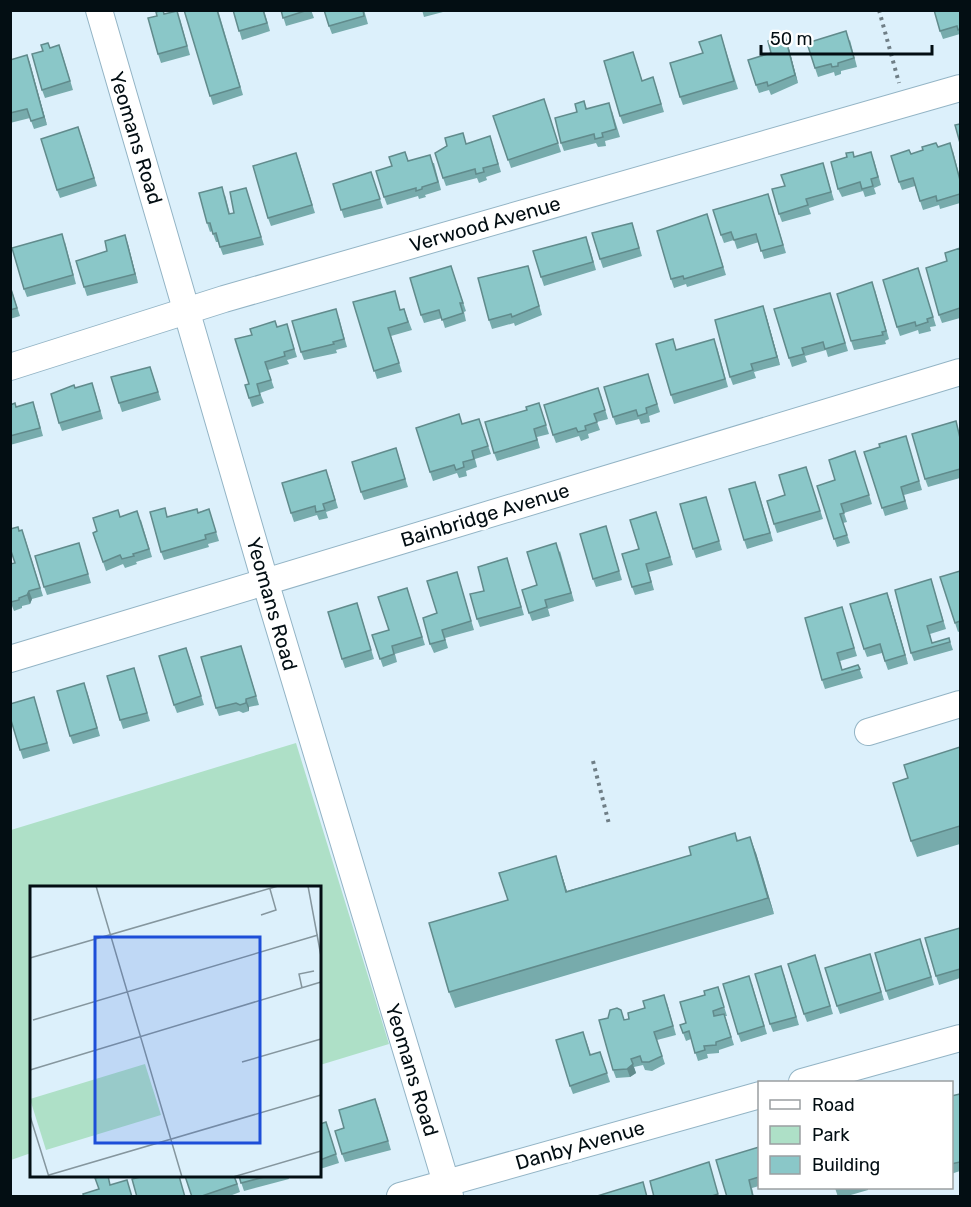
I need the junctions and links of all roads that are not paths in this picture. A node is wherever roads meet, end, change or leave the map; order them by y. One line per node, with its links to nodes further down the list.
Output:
1 (99, 10): 3 (street, Yeomans Road)
2 (960, 88): 3 (street, Verwood Avenue)
3 (188, 310): 4 (street, Verwood Avenue); 6 (street, Yeomans Road)
4 (10, 367)
5 (960, 372): 6 (street, Bainbridge Avenue)
6 (265, 581): 7 (street, Bainbridge Avenue); 13 (street, Yeomans Road)
7 (10, 659)
8 (960, 704): 9 (street)
9 (868, 732)
10 (960, 1038): 11 (street)
11 (809, 1081)
12 (758, 1095): 13 (street, Danby Avenue)
13 (448, 1190): 14 (street, Danby Avenue)
14 (400, 1197)

